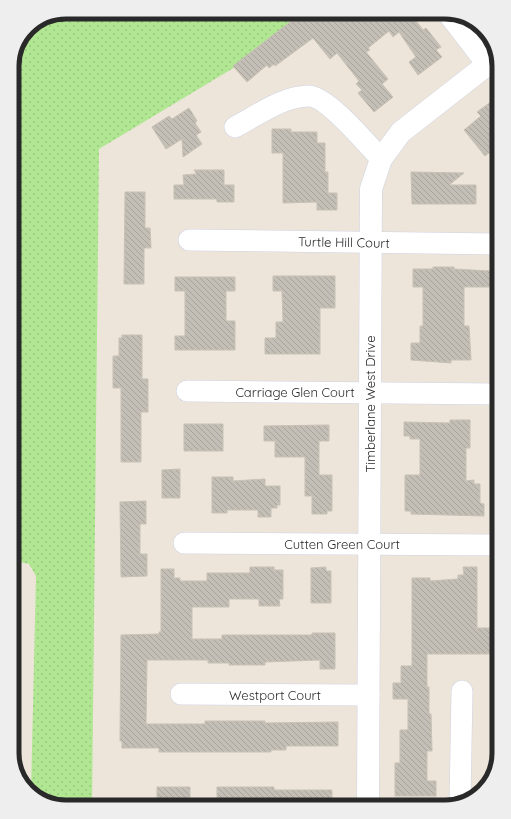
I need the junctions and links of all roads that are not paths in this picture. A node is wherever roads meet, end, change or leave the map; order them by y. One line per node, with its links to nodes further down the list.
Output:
1 (455, 20): 2 (street)
2 (491, 59)
3 (492, 60): 5 (street, Timberlane West Drive)
4 (235, 128): 5 (street)
5 (381, 159): 7 (street, Timberlane West Drive)
6 (190, 240): 7 (street, Turtle Hill Court)
7 (370, 243): 8 (street, Turtle Hill Court); 10 (street, Timberlane West Drive)
8 (492, 244)
9 (187, 391): 10 (street, Carriage Glen Court)
10 (370, 393): 11 (street, Carriage Glen Court); 13 (street, Timberlane West Drive)
11 (492, 394)
12 (184, 543): 13 (street, Cutten Green Court)
13 (369, 544): 14 (street, Cutten Green Court); 17 (street, Timberlane West Drive)
14 (492, 545)
15 (462, 691): 18 (street)
16 (181, 694): 17 (street, Westport Court)
17 (369, 695): 19 (street, Timberlane West Drive)
18 (460, 797)
19 (368, 800)

